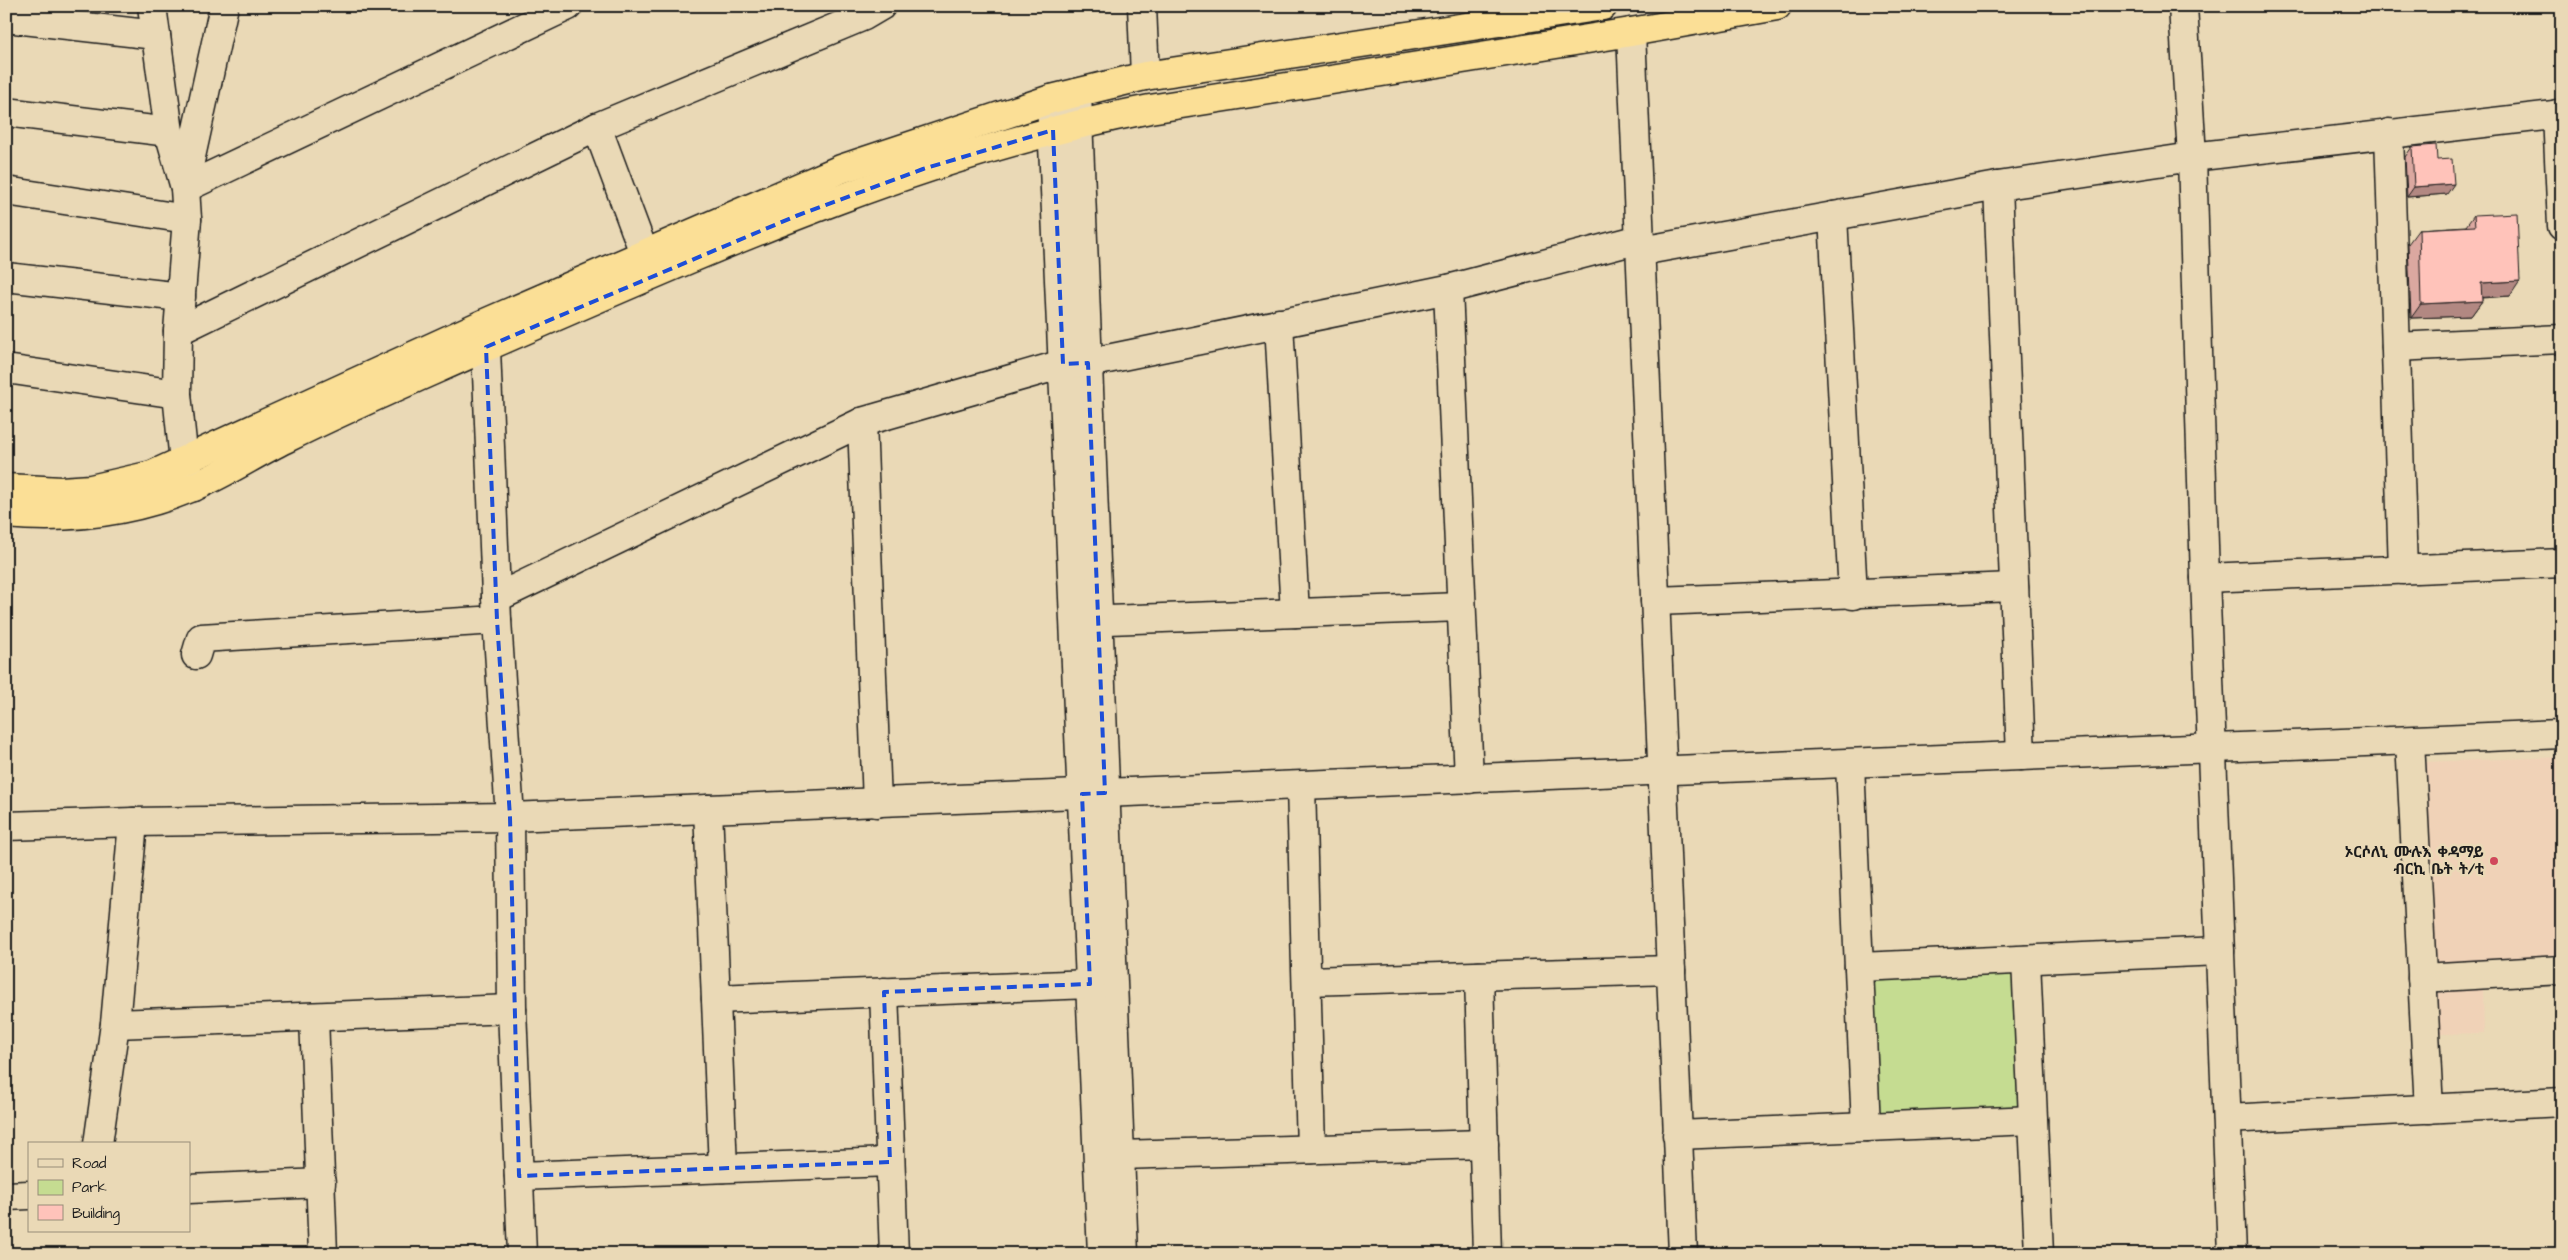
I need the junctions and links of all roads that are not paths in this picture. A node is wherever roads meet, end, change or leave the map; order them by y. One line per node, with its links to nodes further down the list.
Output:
1 (152, 6): 11 (street)
2 (224, 6): 22 (street)
3 (568, 6): 22 (street)
4 (881, 6): 16 (street)
5 (1142, 6): 12 (street)
6 (1603, 6): 12 (highway)
7 (1777, 6): 10 (highway)
8 (2183, 6): 20 (street)
9 (6, 18): 11 (street)
10 (1631, 32): 17 (highway); 27 (street)
11 (156, 35): 18 (street)
12 (1145, 76): 13 (highway)
13 (1064, 96): 17 (street); 28 (highway)
14 (6, 112): 18 (street)
15 (2560, 114): 19 (street); 26 (street)
16 (598, 127): 28 (street); 33 (street)
17 (1065, 127): 34 (highway); 37 (street)
18 (169, 132): 22 (street)
19 (2389, 133): 20 (street); 36 (street)
20 (2192, 157): 21 (street); 47 (street)
21 (1998, 186): 24 (street); 48 (street)
22 (184, 188): 25 (street)
23 (6, 191): 25 (street)
24 (1833, 216): 27 (street); 49 (street)
25 (187, 218): 31 (street)
26 (2562, 226)
27 (1640, 245): 30 (street); 50 (street)
28 (644, 253): 34 (highway)
29 (6, 277): 31 (street)
30 (1448, 289): 32 (street); 51 (street)
31 (181, 296): 33 (street)
32 (1279, 323): 37 (street); 53 (street)
33 (178, 331): 39 (street)
34 (486, 335): 41 (highway); 42 (highway); 52 (street)
35 (2562, 338): 36 (street)
36 (2396, 347): 46 (street)
37 (1075, 363): 40 (street); 54 (street)
38 (6, 370): 39 (street)
39 (176, 394): 41 (street)
40 (862, 422): 52 (street); 65 (street)
41 (184, 462): 42 (street); 43 (highway)
42 (194, 487): 44 (highway)
43 (6, 488)
44 (6, 514)
45 (2562, 563): 46 (street)
46 (2404, 570): 47 (street)
47 (2205, 578): 58 (street)
48 (2014, 587): 49 (street); 59 (street)
49 (1853, 595): 50 (street)
50 (1655, 601): 61 (street)
51 (1461, 607): 53 (street); 62 (street)
52 (496, 609): 55 (street); 67 (street)
53 (1295, 613): 54 (street)
54 (1086, 621): 64 (street)
55 (196, 655)
56 (2562, 734): 57 (street)
57 (2410, 742): 58 (street); 76 (street)
58 (2211, 749): 59 (street); 70 (street)
59 (2021, 756): 60 (street)
60 (1850, 764): 61 (street); 72 (street)
61 (1662, 771): 62 (street); 73 (street)
62 (1469, 779): 63 (street)
63 (1301, 786): 64 (street); 77 (street)
64 (1093, 794): 65 (street); 78 (street); 93 (street)
65 (877, 802): 66 (street)
66 (708, 809): 67 (street); 80 (street)
67 (510, 817): 68 (street); 81 (street)
68 (133, 822): 69 (street); 83 (street)
69 (6, 826)
70 (2220, 951): 71 (street); 86 (street)
71 (2026, 960): 72 (street); 87 (street)
72 (1859, 967): 88 (street)
73 (1671, 970): 75 (street); 89 (street)
74 (2562, 970): 76 (street)
75 (1479, 976): 77 (street); 91 (street)
76 (2422, 978): 85 (street)
77 (1306, 981): 92 (street)
78 (1090, 984): 79 (street); 104 (street)
79 (884, 992): 80 (street); 94 (street)
80 (716, 999): 95 (street)
81 (512, 1009): 82 (street); 96 (street)
82 (314, 1017): 83 (street); 97 (street)
83 (116, 1024): 90 (street)
84 (2562, 1102): 85 (street)
85 (2429, 1109): 86 (street)
86 (2227, 1119): 109 (street)
87 (2033, 1120): 88 (street); 108 (street)
88 (1866, 1127): 89 (street)
89 (1678, 1135): 107 (street)
90 (98, 1142)
91 (1484, 1144): 92 (street); 106 (street)
92 (1311, 1149): 93 (street)
93 (1120, 1155): 105 (street)
94 (890, 1162): 95 (street); 103 (street)
95 (723, 1168): 96 (street)
96 (518, 1176): 102 (street)
97 (321, 1184): 98 (street); 101 (street)
98 (190, 1189)
99 (28, 1195): 100 (street)
100 (6, 1196)
101 (323, 1254)
102 (522, 1254)
103 (894, 1254)
104 (1102, 1254)
105 (1124, 1254)
106 (1487, 1254)
107 (1682, 1254)
108 (2039, 1254)
109 (2232, 1254)

